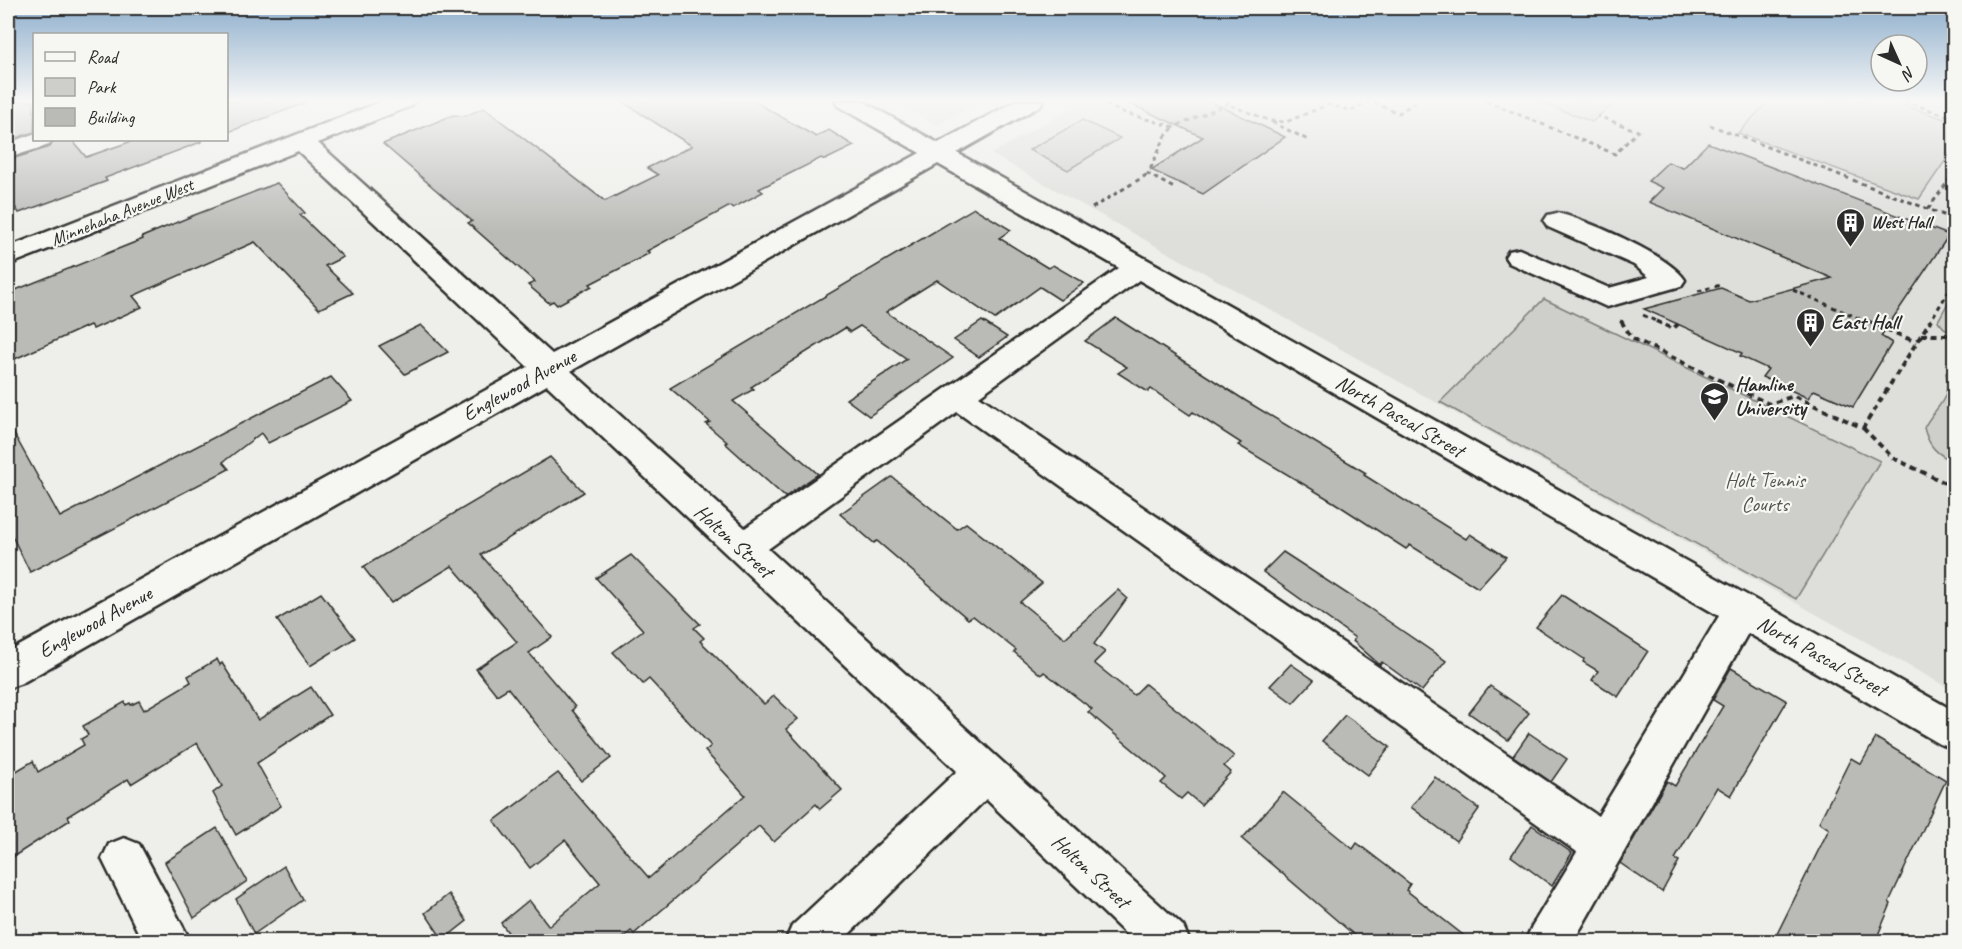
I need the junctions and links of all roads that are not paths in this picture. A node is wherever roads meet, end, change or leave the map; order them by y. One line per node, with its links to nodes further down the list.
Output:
1 (25, 145): 6 (street)
2 (291, 145): 9 (street, Minnehaha Avenue West)
3 (307, 145): 12 (street, Holton Street)
4 (924, 145): 7 (street, North Pascal Street)
5 (951, 145): 7 (street, Englewood Avenue)
6 (8, 151)
7 (937, 153): 11 (street, North Pascal Street); 12 (street, Englewood Avenue)
8 (1557, 221): 10 (street)
9 (8, 257)
10 (1519, 257)
11 (1138, 268): 13 (street); 15 (street, North Pascal Street)
12 (547, 369): 14 (street, Holton Street); 16 (street, Englewood Avenue)
13 (957, 397): 14 (street); 19 (street)
14 (743, 548): 18 (street, Holton Street)
15 (1741, 611): 17 (street, North Pascal Street); 19 (street)
16 (8, 671)
17 (1954, 731)
18 (986, 771): 22 (street); 23 (street, Holton Street)
19 (1605, 846): 24 (street)
20 (124, 859): 21 (street)
21 (168, 942)
22 (808, 942)
23 (1167, 942)
24 (1548, 942)

